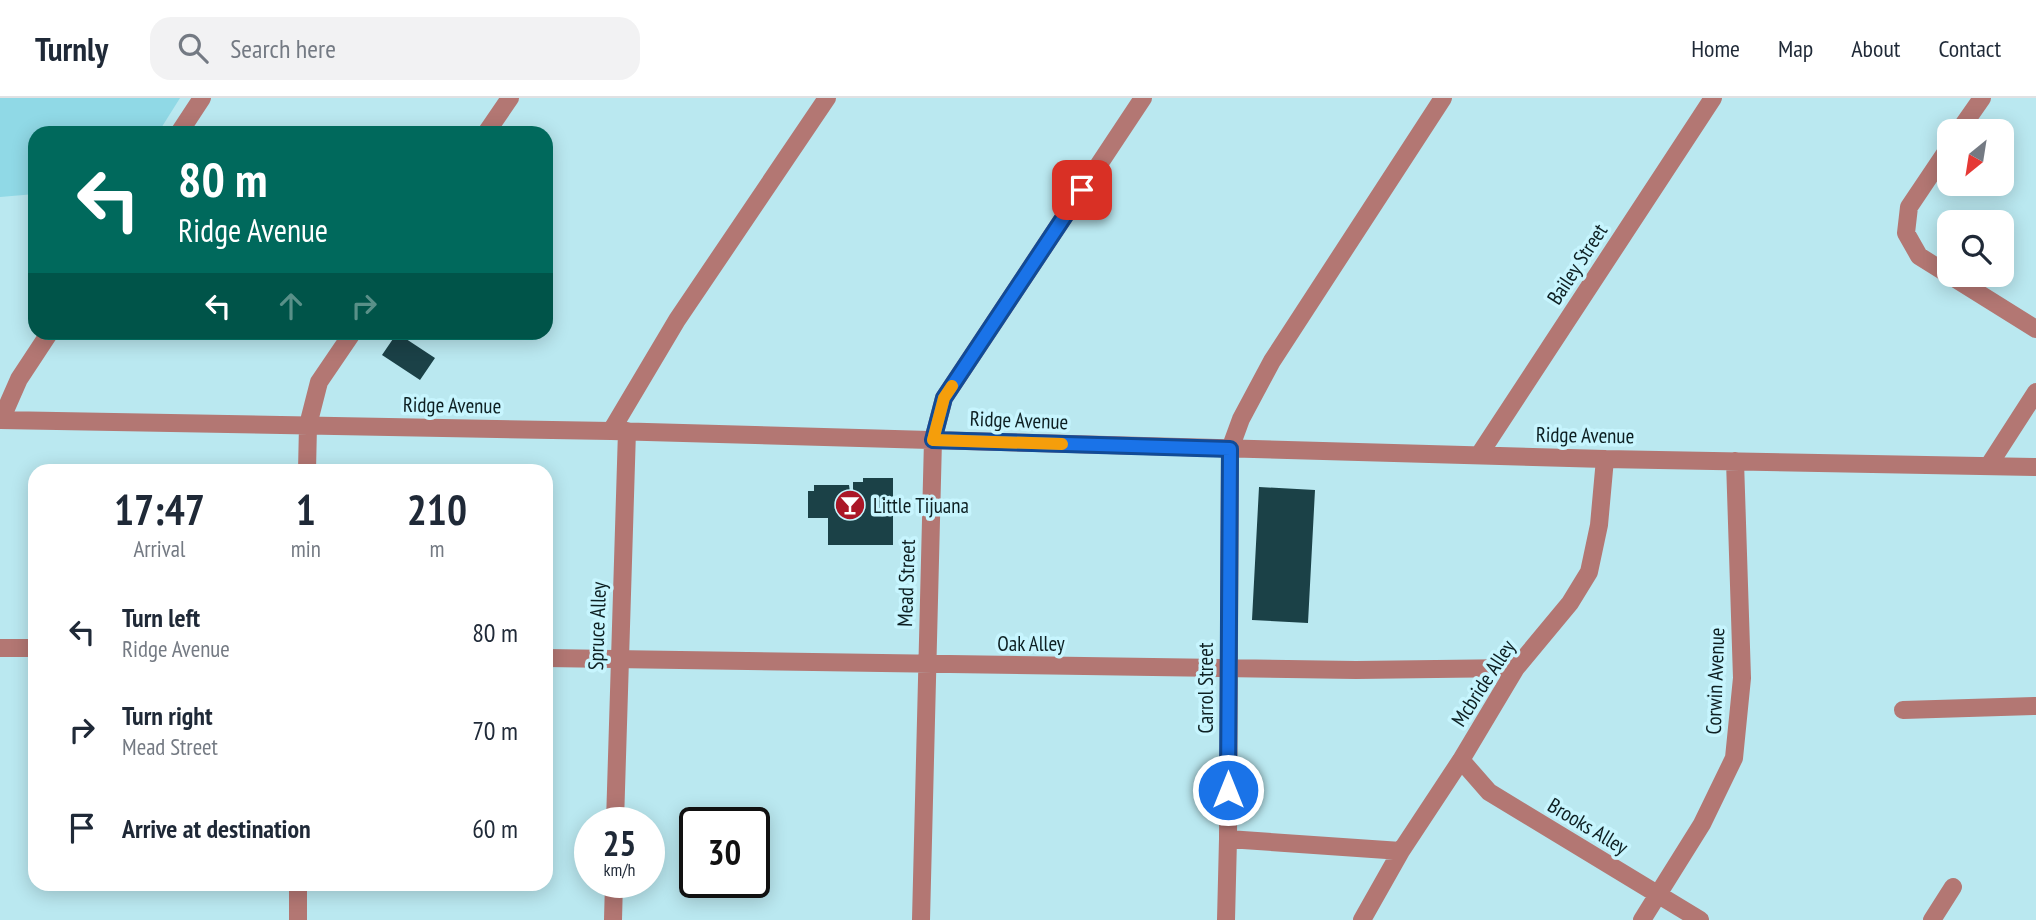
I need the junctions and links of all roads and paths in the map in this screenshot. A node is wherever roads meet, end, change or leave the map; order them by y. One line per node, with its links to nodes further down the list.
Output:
1 (201, 98): 9 (street)
2 (510, 98): 10 (street)
3 (827, 98): 18 (street)
4 (1143, 98): 19 (street, Mead Street)
5 (1443, 98): 20 (street)
6 (1713, 98): 21 (street, Bailey Street)
7 (1982, 98): 8 (street)
8 (1967, 119)
9 (183, 126)
10 (491, 126)
11 (1937, 165): 12 (street)
12 (2036, 329)
13 (45, 340): 16 (street)
14 (348, 340): 17 (street)
15 (2036, 392): 25 (street)
16 (1, 420): 17 (street, Ridge Avenue)
17 (308, 425): 18 (street, Ridge Avenue); 24 (street)
18 (619, 431): 19 (street, Ridge Avenue); 30 (street, Spruce Alley)
19 (933, 440): 20 (street, Ridge Avenue); 31 (street, Mead Street)
20 (1230, 449): 21 (street, Ridge Avenue); 32 (street, Carrol Street)
21 (1479, 455): 22 (street, Ridge Avenue)
22 (1605, 459): 23 (street, Ridge Avenue); 33 (street, Mcbride Alley)
23 (1735, 461): 25 (street, Ridge Avenue); 42 (street, Corwin Avenue)
24 (307, 464)
25 (1989, 466): 26 (street, Ridge Avenue)
26 (2036, 467)
27 (0, 648): 28 (street)
28 (28, 648)
29 (553, 658): 30 (street, Oak Alley)
30 (618, 661): 31 (street, Oak Alley); 37 (street, Spruce Alley)
31 (927, 665): 32 (street, Oak Alley); 46 (street, Mead Street)
32 (1228, 666): 33 (street, Oak Alley); 38 (street, Carrol Street)
33 (1516, 668): 36 (street, Mcbride Alley)
34 (2036, 706): 35 (street)
35 (1903, 710)
36 (1461, 760): 39 (street, Mcbride Alley); 42 (street, Brooks Alley)
37 (615, 807)
38 (1228, 839): 39 (street); 47 (street, Carrol Street)
39 (1401, 852): 48 (street, Mcbride Alley)
40 (1953, 887): 51 (street)
41 (298, 891): 44 (street)
42 (1658, 895): 49 (street, Corwin Avenue); 50 (street, Brooks Alley)
43 (614, 898): 45 (street)
44 (298, 920)
45 (613, 920)
46 (921, 920)
47 (1226, 920)
48 (1362, 920)
49 (1642, 920)
50 (1700, 920)
51 (1932, 920)

